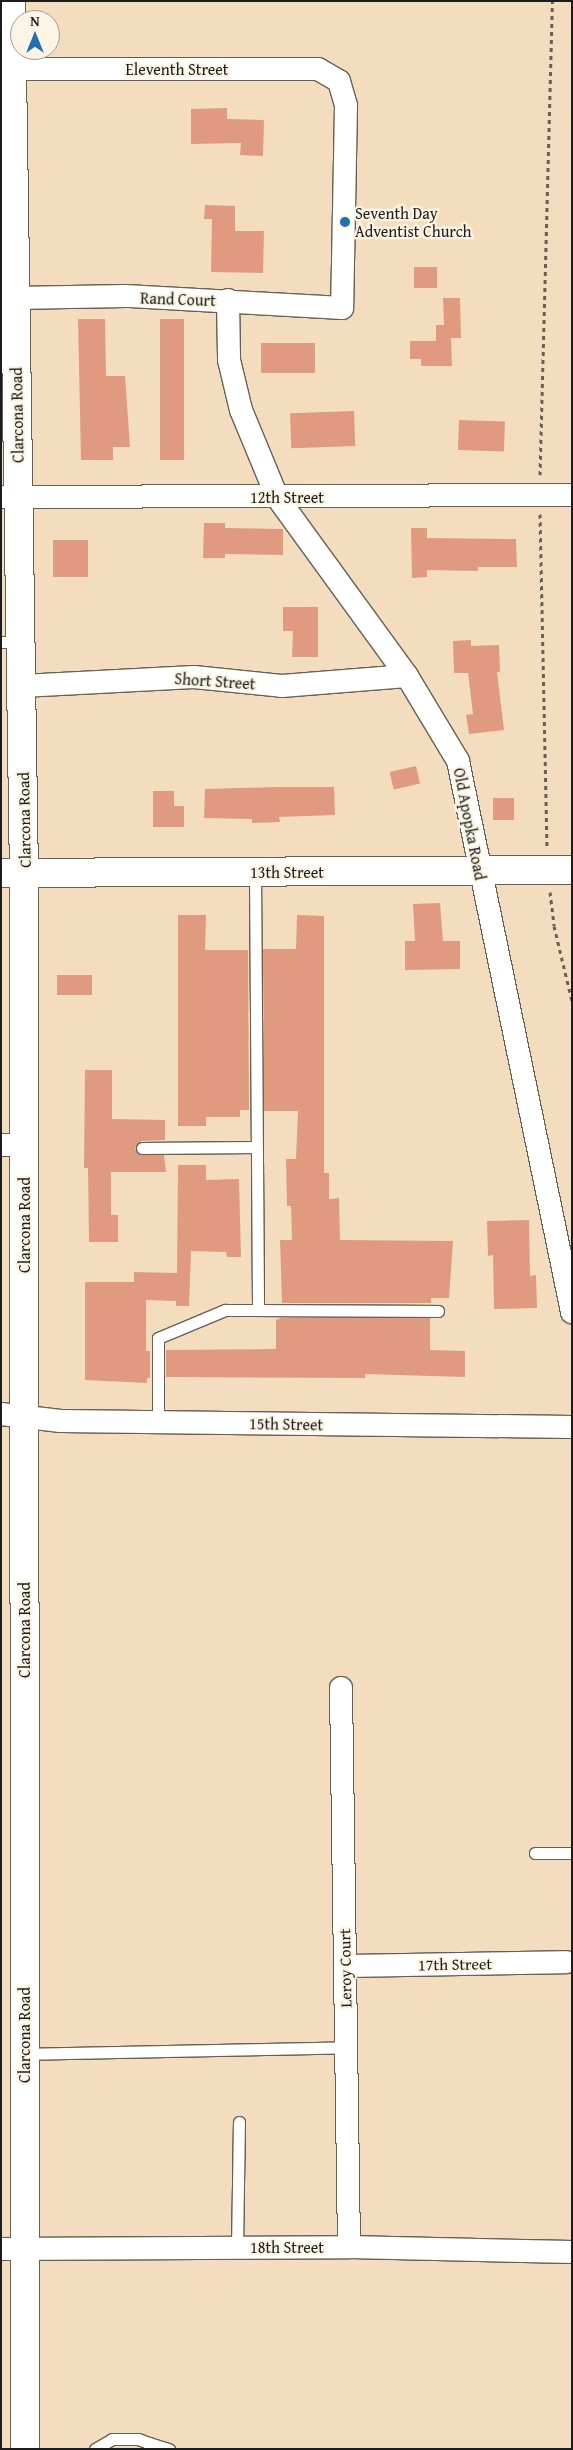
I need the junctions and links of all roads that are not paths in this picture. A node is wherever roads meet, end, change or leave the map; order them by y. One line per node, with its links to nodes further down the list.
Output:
1 (11, 1): 2 (main road, Clarcona Road)
2 (12, 69): 3 (main road, Clarcona Road); 6 (street, Eleventh Street)
3 (7, 119): 5 (main road, Clarcona Road)
4 (228, 300): 5 (street, Rand Court); 6 (street, Rand Court); 9 (street, Old Apopka Road)
5 (10, 308): 8 (main road, Clarcona Road)
6 (342, 308)
7 (572, 495): 9 (street, 12th Street)
8 (10, 497): 9 (street, 12th Street); 10 (main road, Clarcona Road)
9 (277, 497): 11 (street, Old Apopka Road)
10 (11, 642): 12 (main road, Clarcona Road)
11 (407, 676): 12 (street, Short Street); 13 (street, Old Apopka Road)
12 (22, 686): 16 (main road, Clarcona Road)
13 (480, 871): 14 (main road, 13th Street); 15 (main road, 13th Street); 22 (street, Old Apopka Road)
14 (560, 871)
15 (254, 872): 16 (main road, 13th Street); 19 (lane)
16 (13, 873): 17 (main road, Clarcona Road)
17 (13, 1145): 23 (main road, Clarcona Road)
18 (142, 1148): 19 (lane)
19 (256, 1148): 20 (lane)
20 (258, 1310): 21 (lane); 24 (lane)
21 (438, 1311)
22 (572, 1312)
23 (12, 1416): 24 (street, 15th Street); 32 (main road, Clarcona Road)
24 (158, 1422): 25 (street, 15th Street)
25 (572, 1427)
26 (340, 1688): 30 (street, Leroy Court)
27 (535, 1853): 28 (lane)
28 (572, 1853)
29 (566, 1962): 30 (street, 17th Street)
30 (345, 1966): 31 (street, Leroy Court)
31 (346, 2047): 32 (lane); 34 (street, Leroy Court)
32 (24, 2054): 35 (main road, Clarcona Road)
33 (238, 2122): 36 (lane)
34 (349, 2247): 36 (street, 18th Street); 37 (street, 18th Street)
35 (13, 2248): 36 (street, 18th Street); 39 (main road, Clarcona Road)
36 (238, 2248)
37 (572, 2252)
38 (149, 2446): 40 (lane); 41 (lane)
39 (25, 2449)
40 (96, 2449)
41 (169, 2449)

